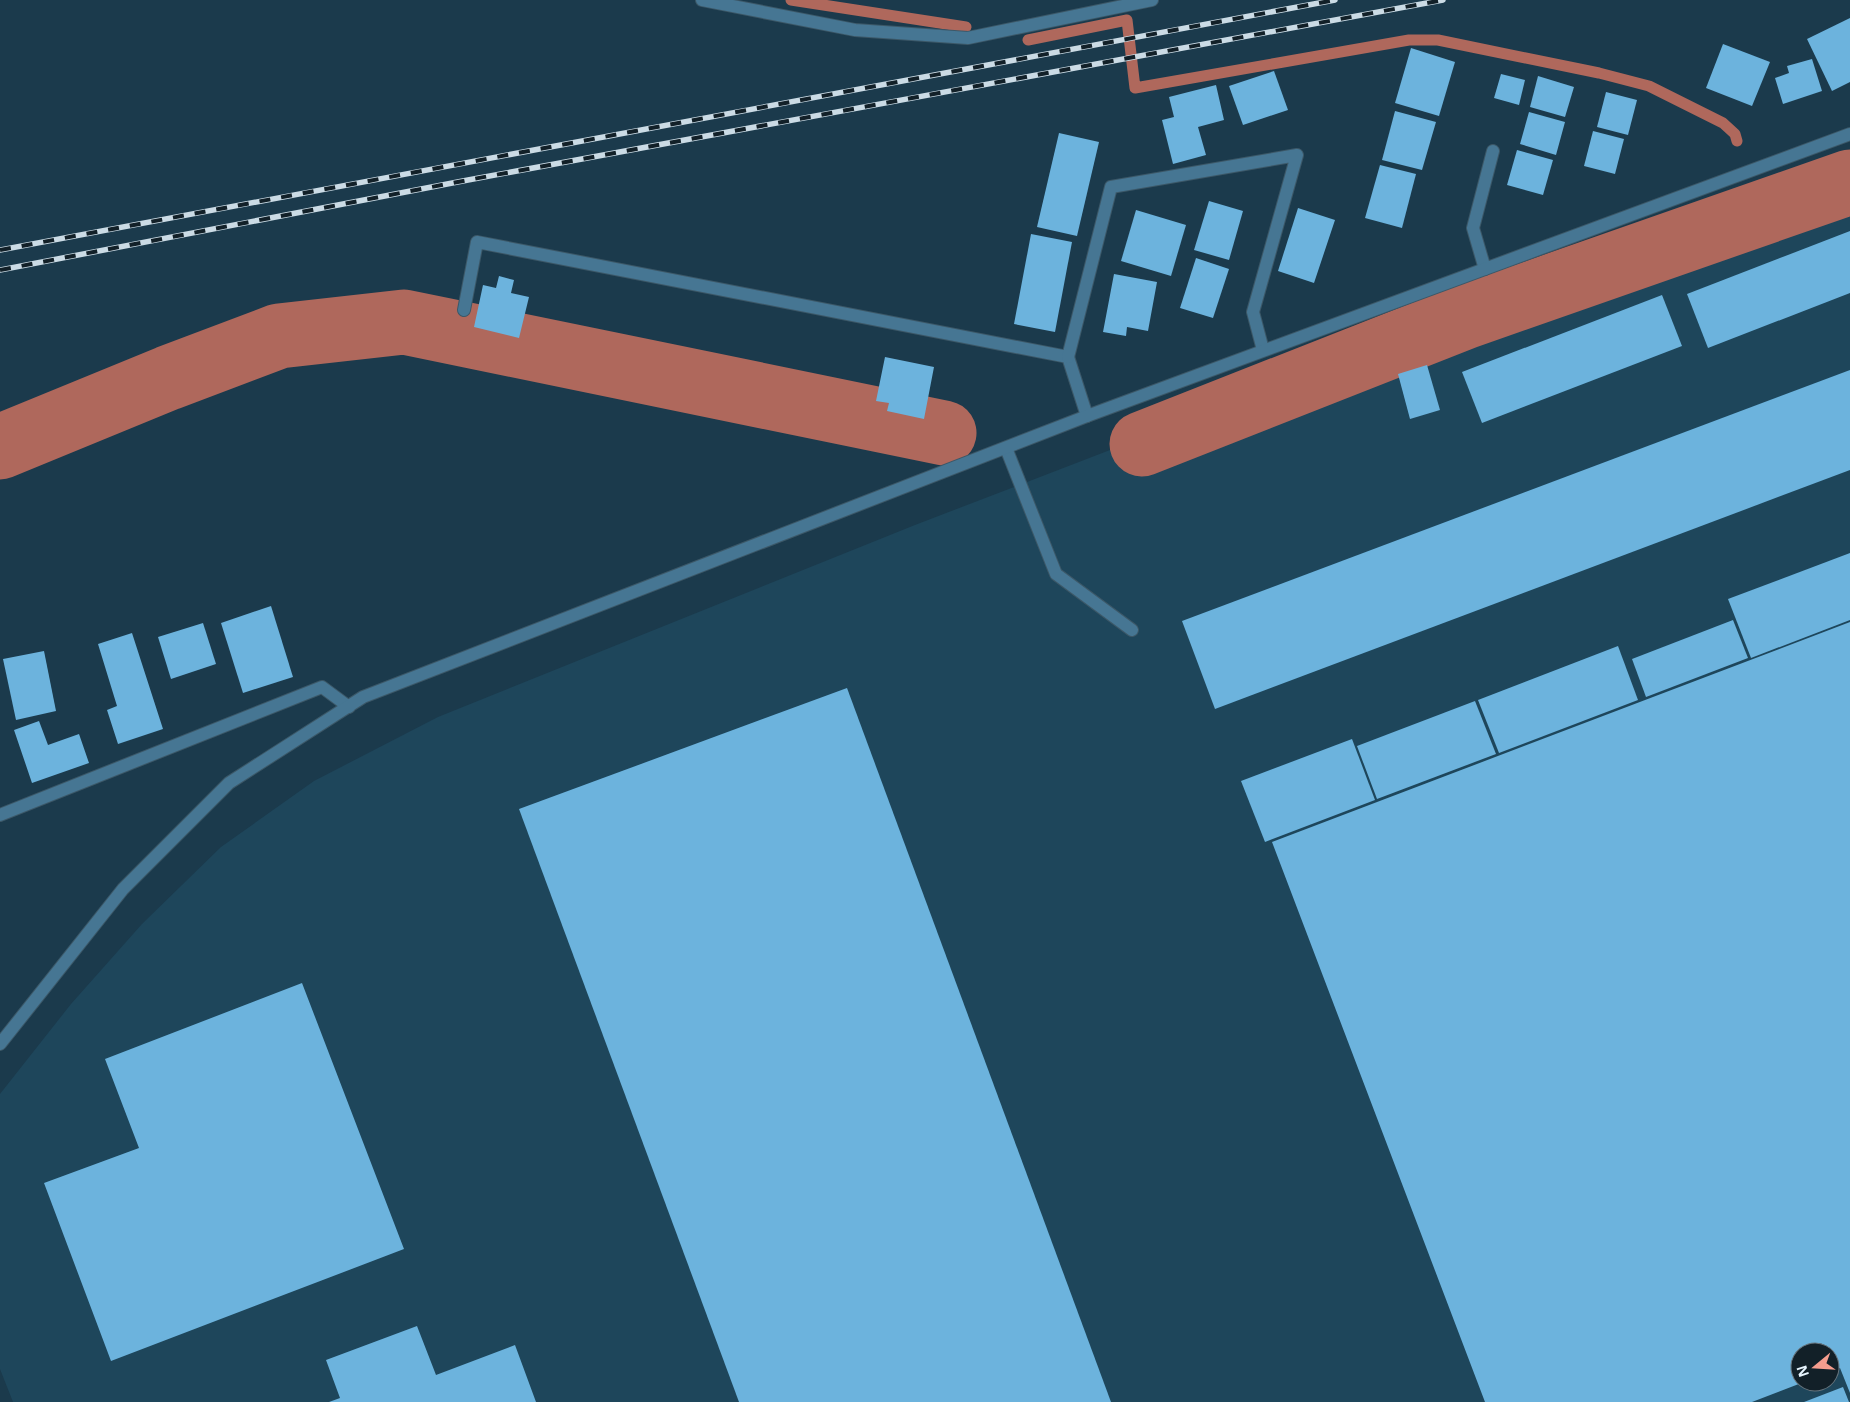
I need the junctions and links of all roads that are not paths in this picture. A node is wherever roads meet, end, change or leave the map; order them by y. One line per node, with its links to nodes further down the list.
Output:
1 (702, 0): 2 (street)
2 (1152, 0)
3 (1850, 134): 5 (street)
4 (1493, 151): 5 (street)
5 (1485, 269): 7 (street)
6 (464, 310): 8 (street)
7 (1264, 350): 8 (street); 9 (street)
8 (1068, 358): 9 (street)
9 (1087, 416): 10 (street)
10 (1006, 448): 11 (street); 12 (street)
11 (1132, 630)
12 (349, 707): 13 (street); 14 (street)
13 (0, 815)
14 (0, 1044)

